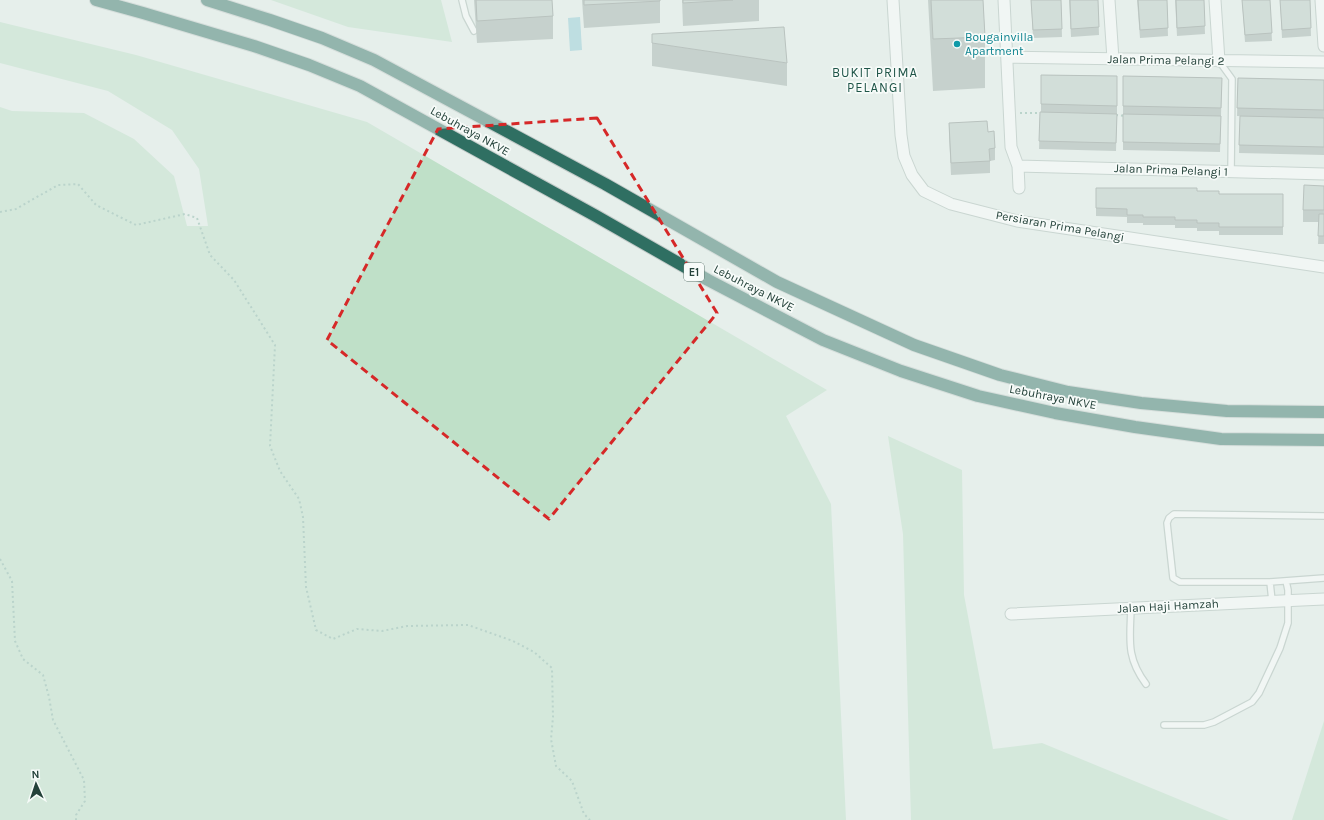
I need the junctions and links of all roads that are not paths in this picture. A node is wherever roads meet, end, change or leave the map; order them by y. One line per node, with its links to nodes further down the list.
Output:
1 (96, 0): 21 (highway, Lebuhraya NKVE / E1)
2 (207, 0): 20 (highway, Lebuhraya NKVE)
3 (462, 0): 9 (lane)
4 (893, 0): 19 (street, Persiaran Prima Pelangi)
5 (1004, 0): 11 (street)
6 (1110, 0): 12 (street)
7 (1216, 0): 13 (street)
8 (1321, 0): 10 (street)
9 (474, 31)
10 (1324, 46)
11 (1008, 57): 12 (street, Jalan Prima Pelangi 2); 15 (street)
12 (1113, 59): 13 (street, Jalan Prima Pelangi 2)
13 (1219, 61): 14 (street, Jalan Prima Pelangi 2); 16 (lane)
14 (1324, 62)
15 (1018, 166): 16 (street, Jalan Prima Pelangi 1); 18 (street)
16 (1231, 172): 17 (street, Jalan Prima Pelangi 1)
17 (1324, 174)
18 (1019, 188)
19 (1324, 267)
20 (1324, 412)
21 (1324, 440)
22 (1324, 516): 25 (lane)
23 (1324, 578): 24 (lane)
24 (1286, 581): 25 (lane); 27 (lane)
25 (1270, 582): 28 (lane)
26 (1324, 599): 27 (street, Jalan Haji Hamzah)
27 (1288, 600): 28 (street, Jalan Haji Hamzah); 32 (lane)
28 (1272, 601): 29 (street, Jalan Haji Hamzah)
29 (1131, 608): 30 (street, Jalan Haji Hamzah); 31 (lane)
30 (1011, 614)
31 (1146, 684)
32 (1164, 725)

